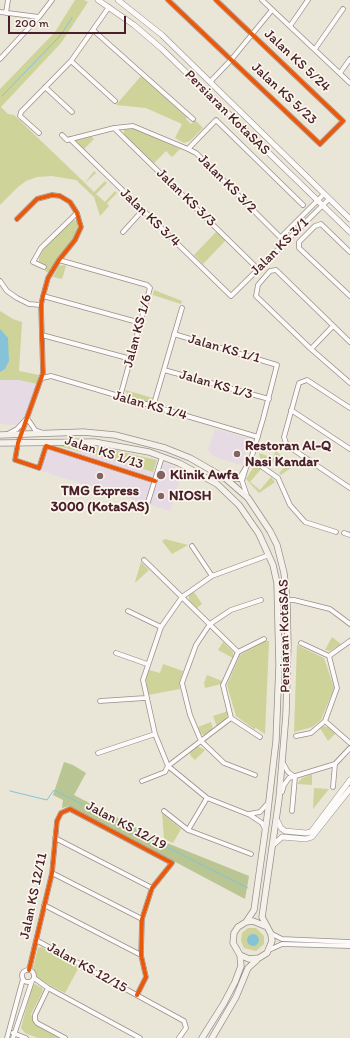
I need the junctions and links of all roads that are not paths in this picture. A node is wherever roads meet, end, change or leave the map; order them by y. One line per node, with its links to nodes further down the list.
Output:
1 (8, 0): 13 (street)
2 (52, 0): 14 (street)
3 (98, 0): 9 (street, Persiaran KotaSAS)
4 (118, 0): 26 (street, Persiaran KotaSAS)
5 (168, 0): 23 (street, Jalan KS 5/23)
6 (216, 0): 17 (street, Jalan KS 5/24)
7 (262, 0): 11 (street)
8 (308, 0): 15 (street)
9 (109, 7): 16 (street); 40 (street, Persiaran KotaSAS)
10 (343, 9): 19 (street)
11 (272, 10): 15 (street); 17 (street)
12 (0, 12): 13 (street)
13 (6, 13): 14 (street)
14 (39, 17): 20 (street)
15 (290, 26): 19 (street)
16 (93, 30): 24 (street); 31 (street)
17 (253, 35): 23 (street); 36 (street, Jalan KS 5/24)
18 (0, 50): 20 (street)
19 (315, 50): 25 (street)
20 (7, 51): 21 (street)
21 (0, 59)
22 (350, 59): 25 (street)
23 (232, 60): 26 (street); 36 (street, Jalan KS 5/23)
24 (71, 61): 28 (street); 29 (street)
25 (340, 73): 27 (street)
26 (210, 82): 38 (street, Persiaran KotaSAS)
27 (350, 83)
28 (45, 87): 30 (street); 33 (street)
29 (115, 102)
30 (72, 112)
31 (193, 119)
32 (114, 128): 35 (street, Jalan KS 3/2); 37 (street, Jalan KS 3/2); 54 (street, Jalan KS 3/3)
33 (39, 133)
34 (62, 136): 35 (street)
35 (70, 139): 43 (street, Jalan KS 3/4)
36 (320, 144)
37 (188, 149): 41 (street); 49 (street, Jalan KS 3/2)
38 (324, 194): 39 (street, Persiaran KotaSAS); 40 (street, Jalan KS 3/1)
39 (329, 199): 42 (street, Jalan KS 3/1); 46 (street, Persiaran KotaSAS)
40 (316, 201): 42 (street, Persiaran KotaSAS); 49 (street, Jalan KS 3/1)
41 (304, 205)
42 (322, 206): 48 (street, Persiaran KotaSAS); 50 (street, Jalan KS 3/1)
43 (143, 210): 47 (street); 57 (street, Jalan KS 3/4)
44 (77, 213): 45 (street); 52 (street); 53 (street)
45 (17, 219)
46 (350, 220)
47 (123, 232)
48 (350, 232)
49 (281, 237): 50 (street, Jalan KS 3/2)
50 (285, 242): 54 (street, Jalan KS 3/1)
51 (350, 252): 58 (street)
52 (58, 260): 56 (street); 61 (street, Jalan KS 1/6)
53 (44, 267)
54 (258, 269): 57 (street, Jalan KS 3/1)
55 (0, 281): 59 (street)
56 (43, 296): 59 (street); 61 (street)
57 (231, 296)
58 (350, 296)
59 (41, 305): 64 (street)
60 (182, 308): 63 (street)
61 (141, 324): 67 (street, Jalan KS 1/6)
62 (333, 326): 65 (street); 66 (street); 66 (street)
63 (174, 334): 68 (street); 72 (street, Jalan KS 1/1)
64 (42, 335): 67 (street); 69 (street)
65 (350, 342)
66 (311, 349): 70 (street)
67 (131, 359): 71 (street, Jalan KS 1/6)
68 (164, 370): 72 (street, Jalan KS 1/3); 73 (street)
69 (42, 378): 71 (street, Jalan KS 1/4); 76 (street)
70 (350, 383)
71 (120, 397): 73 (street, Jalan KS 1/4)
72 (269, 399): 80 (street)
73 (154, 407): 80 (street, Jalan KS 1/4)
74 (350, 408): 75 (street)
75 (291, 410): 83 (street); 89 (street)
76 (27, 418): 77 (street); 78 (street); 79 (street)
77 (47, 433): 78 (main road, Persiaran KotaSAS); 87 (main road, Persiaran KotaSAS)
78 (22, 434): 79 (main road, Persiaran KotaSAS); 82 (street)
79 (3, 435)
80 (258, 437): 85 (street)
81 (0, 443): 82 (main road, Persiaran KotaSAS)
82 (18, 443): 84 (main road, Persiaran KotaSAS); 88 (street, Jalan KS 1/13)
83 (350, 449)
84 (162, 457): 88 (street); 96 (main road, Persiaran KotaSAS)
85 (250, 459): 86 (street); 92 (street)
86 (246, 468): 87 (street); 90 (street)
87 (225, 478): 90 (main road, Persiaran KotaSAS)
88 (154, 481): 91 (street)
89 (350, 488)
90 (248, 498): 101 (main road, Persiaran KotaSAS)
91 (148, 502)
92 (336, 532)
93 (344, 533): 94 (street)
94 (350, 535)
95 (192, 546): 98 (street)
96 (269, 555): 98 (street); 102 (main road, Persiaran KotaSAS)
97 (144, 560): 99 (street)
98 (212, 576): 99 (street)
99 (182, 597): 104 (street); 106 (street)
100 (261, 600): 104 (street)
101 (287, 600): 102 (street); 105 (street); 125 (main road, Persiaran KotaSAS)
102 (279, 601): 136 (main road, Persiaran KotaSAS)
103 (128, 611): 106 (street)
104 (210, 624): 110 (street); 121 (street)
105 (350, 624)
106 (161, 627): 113 (street)
107 (264, 639): 110 (street)
108 (350, 641): 112 (street)
109 (301, 643): 112 (street)
110 (238, 652): 116 (street)
111 (116, 653): 113 (street)
112 (329, 656): 117 (street)
113 (147, 664): 114 (street)
114 (145, 698): 115 (street); 118 (street)
115 (100, 701)
116 (231, 718): 120 (street); 121 (street)
117 (325, 721): 119 (street); 122 (street)
118 (155, 734): 124 (street); 127 (street)
119 (296, 736)
120 (260, 737)
121 (201, 741): 127 (street); 128 (street)
122 (350, 743)
123 (350, 748): 126 (street)
124 (98, 753)
125 (283, 761): 129 (street); 135 (main road, Persiaran KotaSAS)
126 (335, 764): 129 (street); 132 (street)
127 (168, 766): 131 (street); 134 (street)
128 (255, 775)
129 (295, 777): 135 (street); 139 (street)
130 (350, 780): 141 (street)
131 (142, 781)
132 (333, 787)
133 (350, 789): 145 (street)
134 (207, 798): 140 (street); 142 (street)
135 (279, 799): 141 (main road, Persiaran KotaSAS)
136 (269, 802): 140 (street); 143 (main road, Persiaran KotaSAS)
137 (70, 809): 144 (street, Jalan KS 12/11); 148 (street, Jalan KS 12/19)
138 (164, 811): 142 (street)
139 (292, 811)
140 (247, 814): 143 (street)
141 (277, 820): 145 (main road, Persiaran KotaSAS)
142 (188, 830): 146 (street)
143 (265, 830): 151 (main road, Persiaran KotaSAS)
144 (56, 838): 147 (street, Jalan KS 12/11); 148 (street)
145 (273, 845): 152 (main road, Persiaran KotaSAS)
146 (251, 854)
147 (52, 873): 149 (street, Jalan KS 12/11); 150 (street)
148 (152, 888): 150 (street)
149 (44, 905): 154 (street, Jalan KS 12/11); 158 (street)
150 (142, 919): 158 (street)
151 (246, 922): 152 (main road); 159 (main road, Persiaran KotaSAS)
152 (265, 926): 153 (main road, Persiaran KotaSAS)
153 (270, 933): 155 (street); 157 (main road)
154 (36, 940): 161 (street, Jalan KS 12/11); 165 (street, Jalan KS 12/15)
155 (350, 942)
156 (350, 946): 157 (street)
157 (269, 950): 160 (main road)
158 (141, 955): 165 (street)
159 (240, 955): 160 (main road); 173 (main road, Persiaran KotaSAS)
160 (259, 958): 174 (main road)
161 (29, 970): 162 (street, Jalan KS 12/11); 163 (street)
162 (23, 979): 163 (street); 166 (street, Jalan KS 12/11)
163 (33, 980): 164 (street); 167 (street)
164 (48, 988): 170 (street); 171 (street)
165 (137, 995): 172 (street, Jalan KS 12/15)
166 (9, 1032): 167 (street); 168 (street, Jalan KS 12/11)
167 (14, 1036): 169 (street)
168 (7, 1038)
169 (26, 1038)
170 (65, 1038)
171 (140, 1038)
172 (179, 1038)
173 (202, 1038)
174 (212, 1038)

